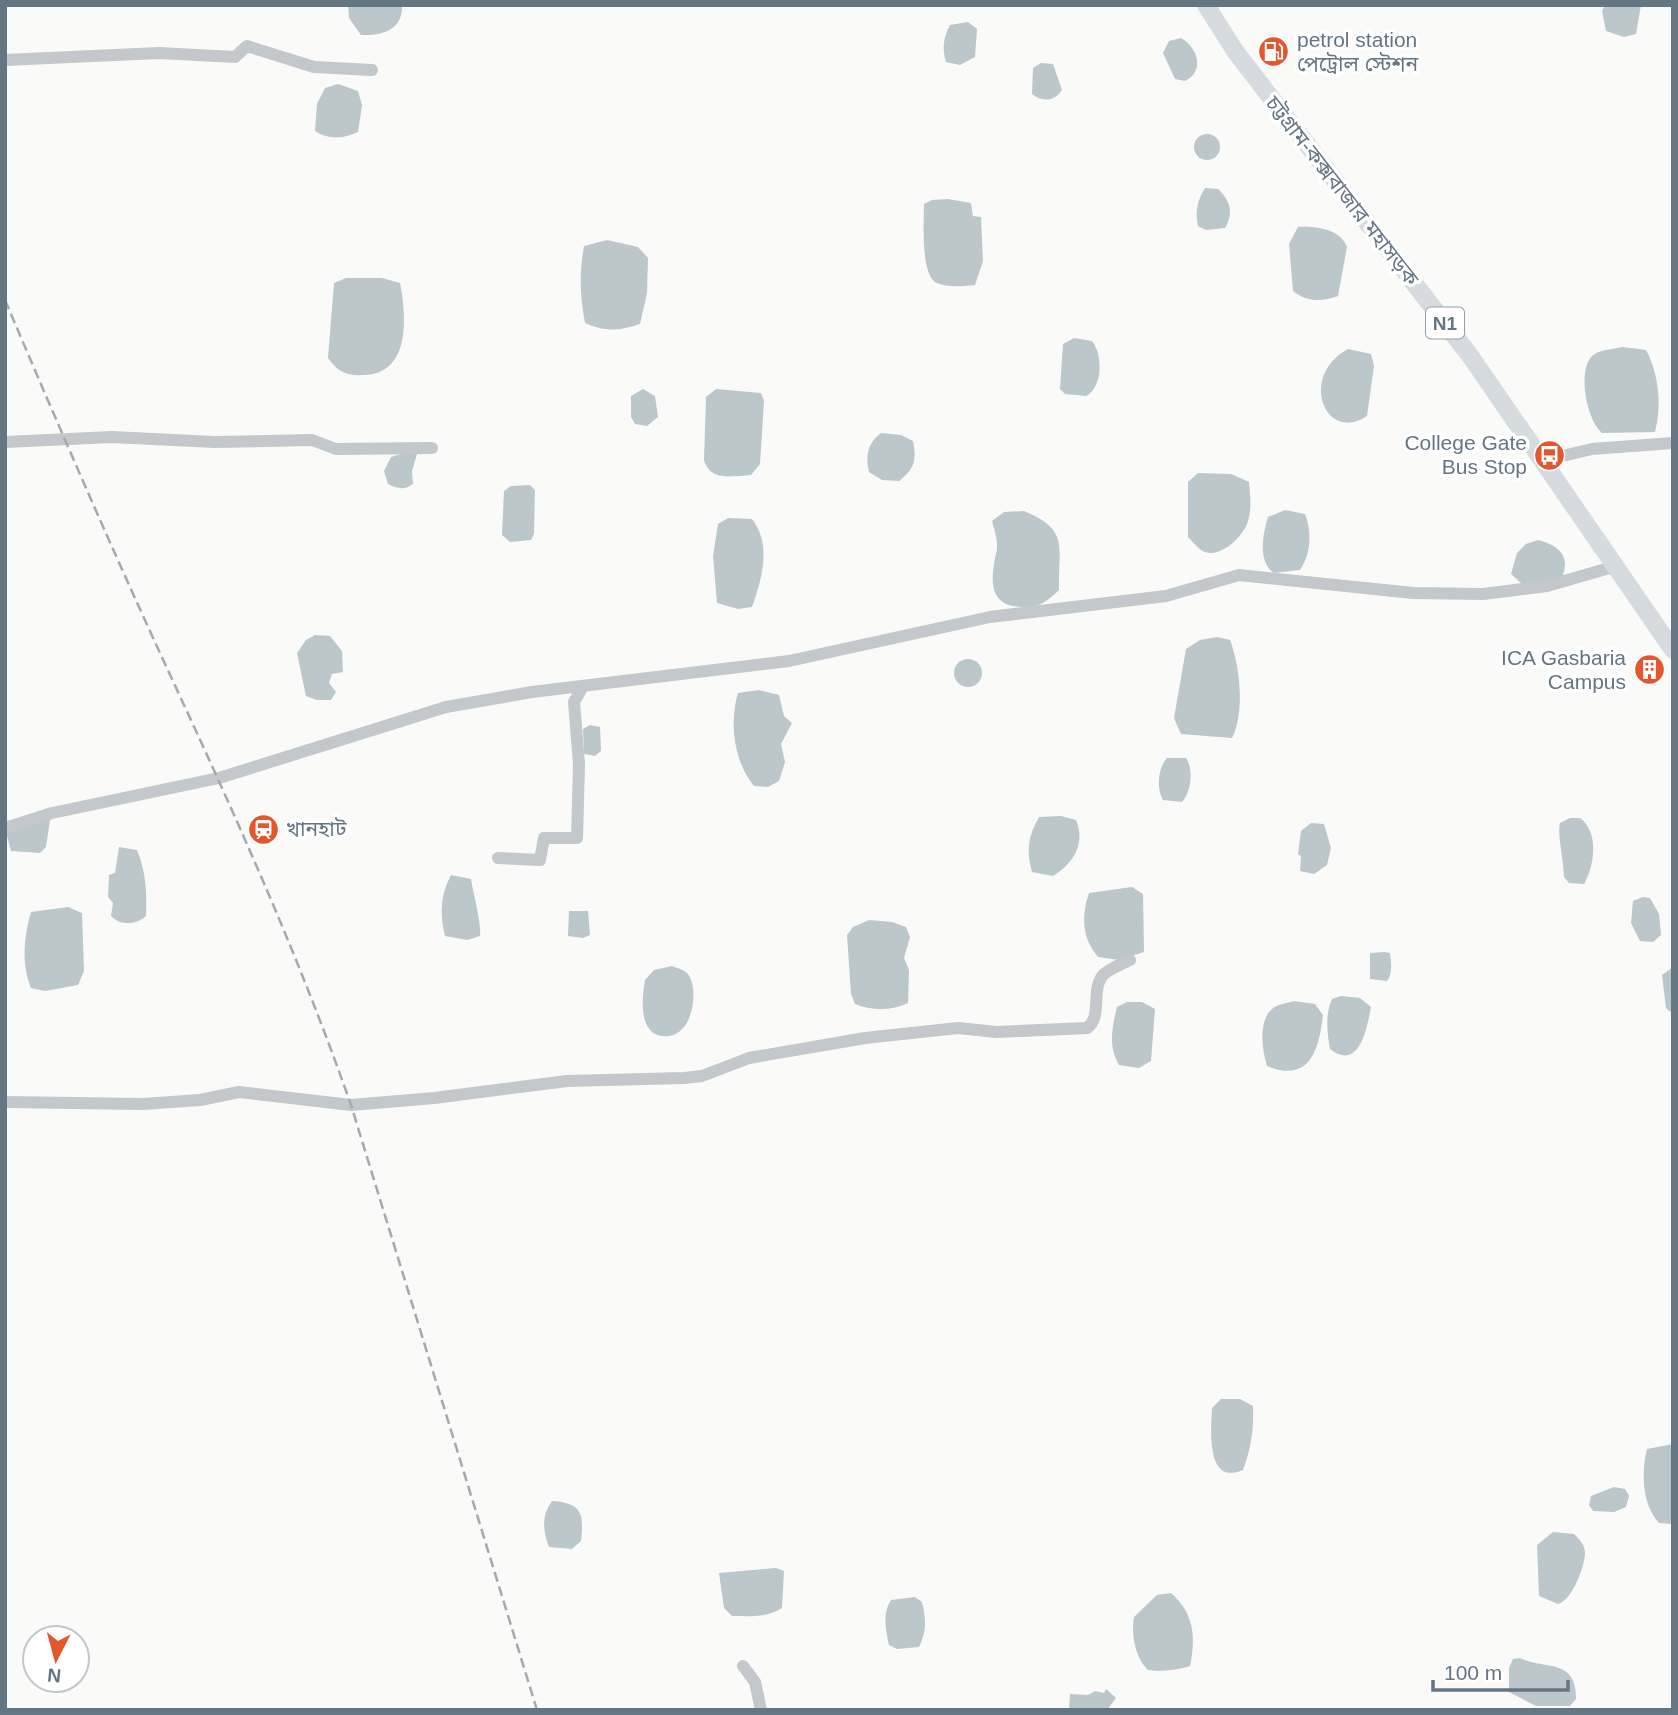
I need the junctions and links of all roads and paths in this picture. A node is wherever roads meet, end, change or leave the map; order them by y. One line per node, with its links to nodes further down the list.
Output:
1 (1206, 5): 7 (highway, চট্টগ্রাম-কক্সবাজার মহাসড়ক / N1)
2 (5, 60): 3 (street)
3 (372, 70)
4 (5, 442): 6 (street)
5 (1673, 443): 7 (street)
6 (432, 448)
7 (1541, 461): 8 (highway, চট্টগ্রাম-কক্সবাজার মহাসড়ক / N1)
8 (1613, 567): 9 (highway, চট্টগ্রাম-কক্সবাজার মহাসড়ক / N1); 10 (street)
9 (1673, 650)
10 (582, 688): 11 (street); 12 (street)
11 (5, 828)
12 (498, 858)
13 (1129, 960): 14 (street)
14 (5, 1102)
15 (743, 1666): 16 (street)
16 (761, 1710)

